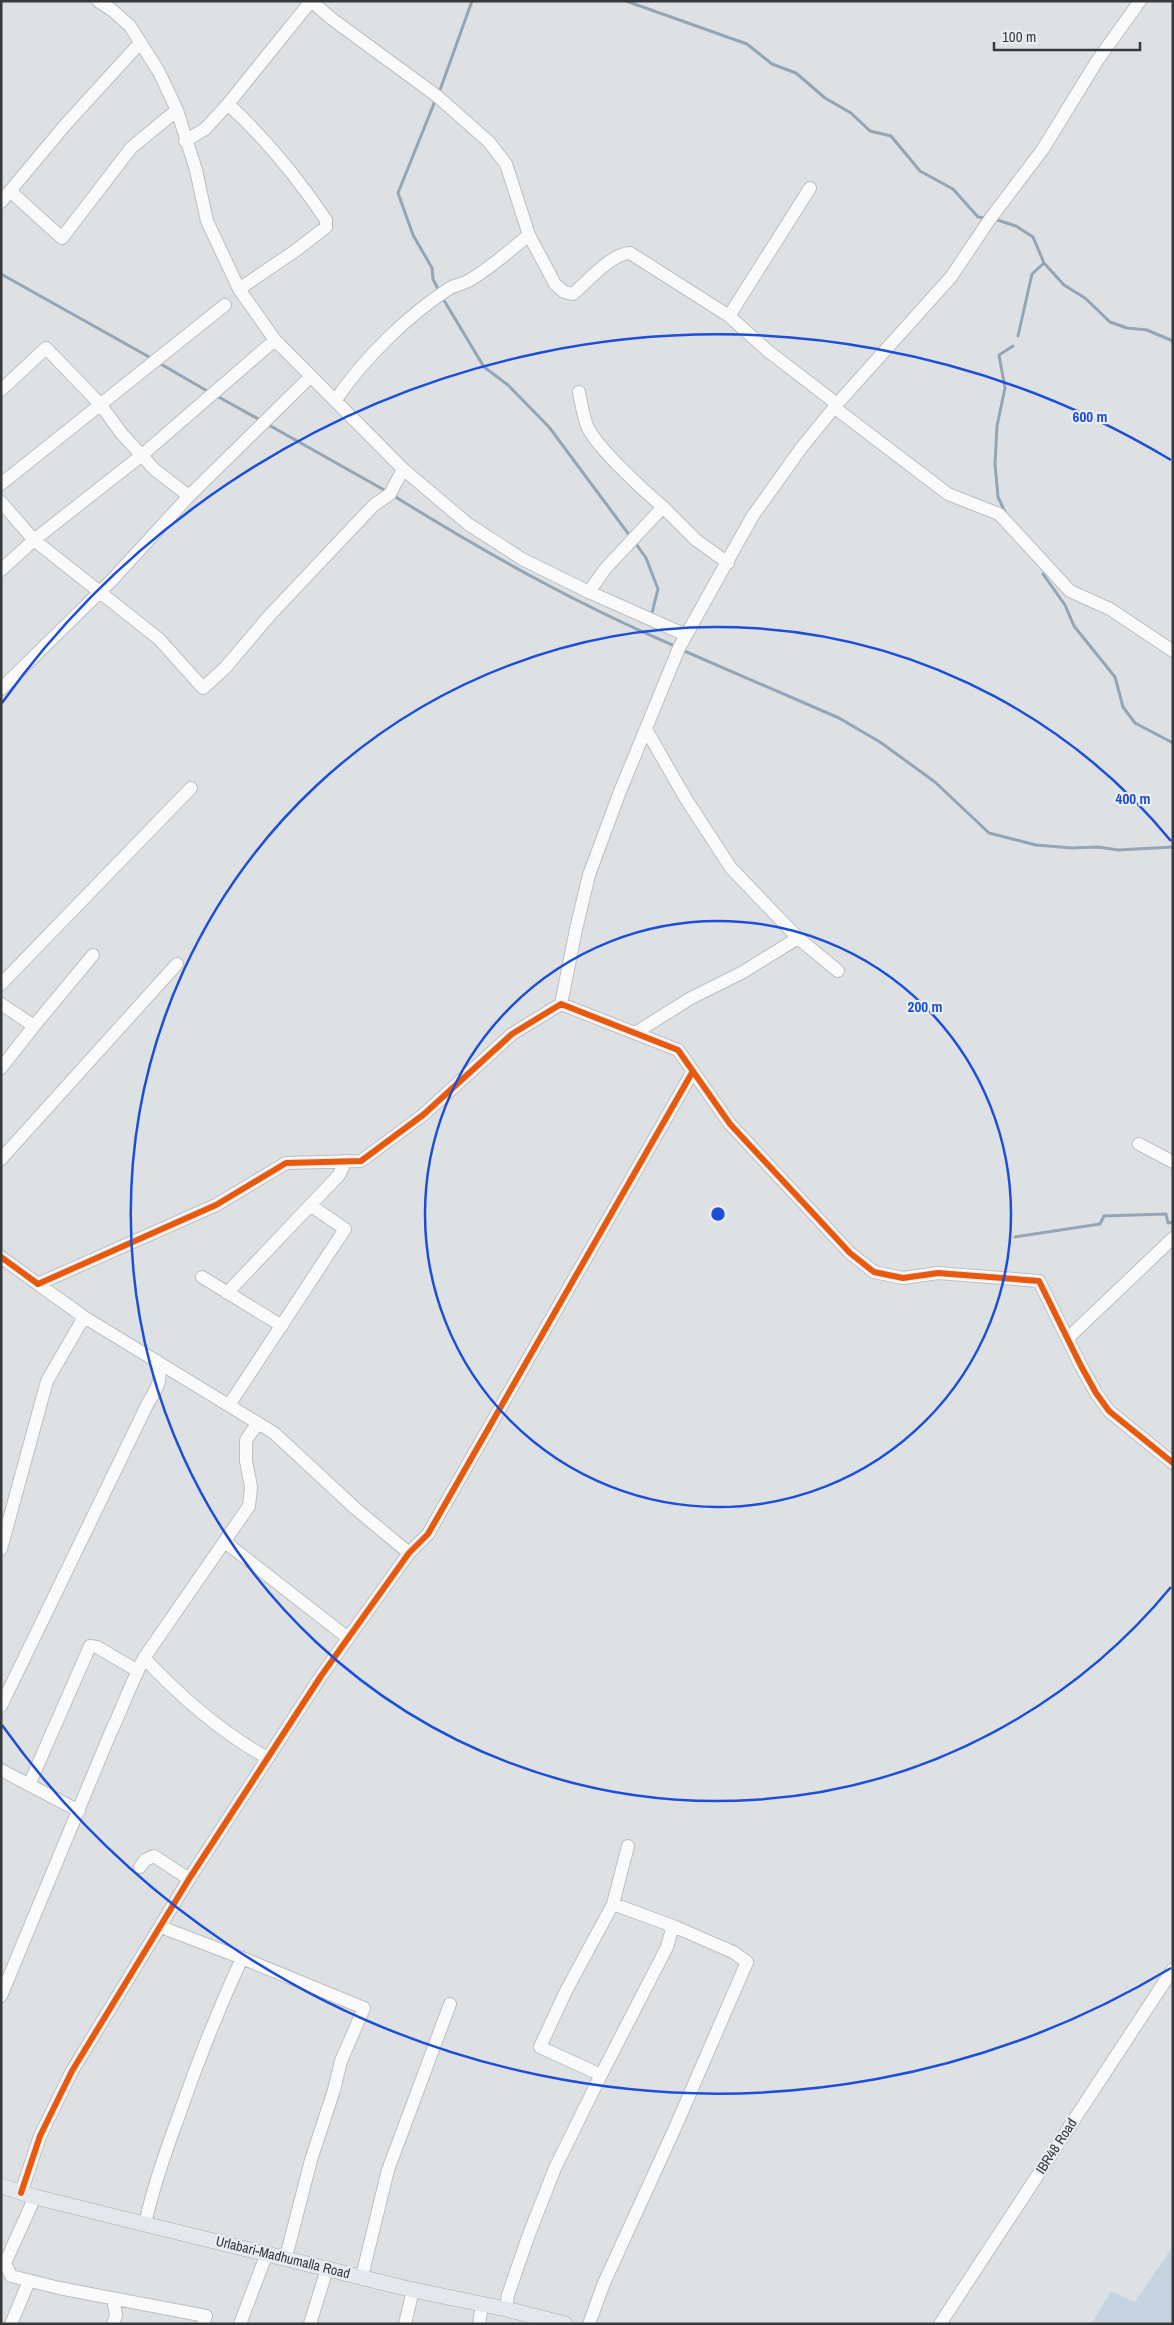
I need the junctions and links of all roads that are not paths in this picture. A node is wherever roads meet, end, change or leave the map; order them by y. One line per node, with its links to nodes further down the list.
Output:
1 (98, 1): 4 (street)
2 (311, 1): 5 (street); 11 (street)
3 (1140, 1): 21 (street)
4 (140, 43): 6 (street); 9 (street)
5 (228, 104): 7 (street); 12 (street)
6 (177, 110): 7 (street); 9 (street)
7 (185, 140): 12 (street)
8 (810, 188): 14 (street)
9 (10, 191): 10 (street)
10 (1, 202)
11 (529, 235): 14 (street); 19 (street)
12 (239, 289): 15 (street)
13 (225, 305): 20 (street)
14 (729, 316): 21 (street)
15 (275, 340): 16 (street); 22 (street)
16 (310, 377): 19 (street); 25 (street)
17 (1, 390): 20 (street)
18 (579, 392): 27 (street)
19 (336, 401): 23 (street)
20 (100, 404): 22 (street); 24 (street)
21 (836, 406): 29 (street); 34 (street)
22 (142, 455): 25 (street); 28 (street)
23 (403, 469): 31 (street); 32 (street)
24 (1, 484)
25 (189, 496): 31 (street)
26 (1, 502): 28 (street)
27 (663, 507): 29 (street); 32 (street)
28 (34, 540): 30 (street); 31 (street)
29 (728, 563): 33 (street)
30 (1, 570)
31 (100, 592): 35 (street)
32 (589, 592): 33 (street)
33 (686, 635): 36 (street)
34 (1173, 651)
35 (1, 689)
36 (646, 731): 38 (street); 44 (street)
37 (191, 788): 42 (street)
38 (798, 938): 41 (street); 46 (street)
39 (93, 955): 45 (street)
40 (177, 964): 50 (street)
41 (838, 971)
42 (1, 984)
43 (1, 1004): 45 (street)
44 (561, 1004): 46 (street); 51 (street)
45 (34, 1026): 47 (street)
46 (635, 1033): 48 (street)
47 (1, 1068)
48 (693, 1071): 61 (street); 68 (street)
49 (1139, 1144): 52 (street)
50 (1, 1159)
51 (346, 1161): 53 (street); 57 (street)
52 (1173, 1162)
53 (310, 1205): 58 (street); 60 (street)
54 (1173, 1238): 61 (street)
55 (1, 1258): 57 (street)
56 (202, 1278): 58 (street)
57 (38, 1284): 59 (street)
58 (227, 1293): 60 (street)
59 (84, 1317): 62 (street); 67 (street)
60 (282, 1326): 63 (street)
61 (1068, 1338): 65 (street)
62 (156, 1361): 63 (street); 72 (street)
63 (229, 1405): 64 (street)
64 (258, 1423): 66 (street); 68 (street)
65 (1173, 1463)
66 (225, 1542): 69 (street); 70 (street)
67 (1, 1550)
68 (409, 1553): 69 (street)
69 (348, 1638): 73 (street)
70 (144, 1658): 71 (street); 73 (street)
71 (138, 1671): 75 (street); 76 (street)
72 (1, 1706)
73 (268, 1758): 79 (street)
74 (1, 1770): 75 (street)
75 (29, 1785): 76 (street)
76 (79, 1811): 85 (street)
77 (628, 1846): 80 (street)
78 (140, 1867): 79 (street)
79 (189, 1879): 82 (street)
80 (613, 1904): 81 (street); 87 (street)
81 (673, 1926): 87 (street); 108 (street)
82 (161, 1927): 83 (street); 89 (street)
83 (242, 1958): 90 (street); 92 (street)
84 (1173, 1969): 109 (street, IBR48 Road)
85 (1, 1996)
86 (450, 2004): 94 (street)
87 (601, 2075): 99 (street)
88 (1, 2186): 89 (main road, Urlabari-Madhumalla Road)
89 (28, 2195): 90 (main road, Urlabari-Madhumalla Road); 95 (street)
90 (145, 2224): 91 (main road, Urlabari-Madhumalla Road)
91 (267, 2253): 92 (main road, Urlabari-Madhumalla Road); 103 (street)
92 (286, 2257): 93 (main road, Urlabari-Madhumalla Road)
93 (327, 2268): 94 (main road, Urlabari-Madhumalla Road); 104 (street)
94 (362, 2276): 96 (main road, Urlabari-Madhumalla Road)
95 (29, 2281): 97 (street); 100 (street)
96 (413, 2290): 98 (main road, Urlabari-Madhumalla Road); 105 (street)
97 (113, 2298): 101 (street); 102 (street)
98 (482, 2305): 99 (main road, Urlabari-Madhumalla Road); 106 (street)
99 (506, 2309): 107 (main road, Urlabari-Madhumalla Road)
100 (11, 2324)
101 (113, 2324)
102 (202, 2324)
103 (240, 2324)
104 (310, 2324)
105 (405, 2324)
106 (479, 2324)
107 (565, 2324)
108 (589, 2324)
109 (940, 2324)

